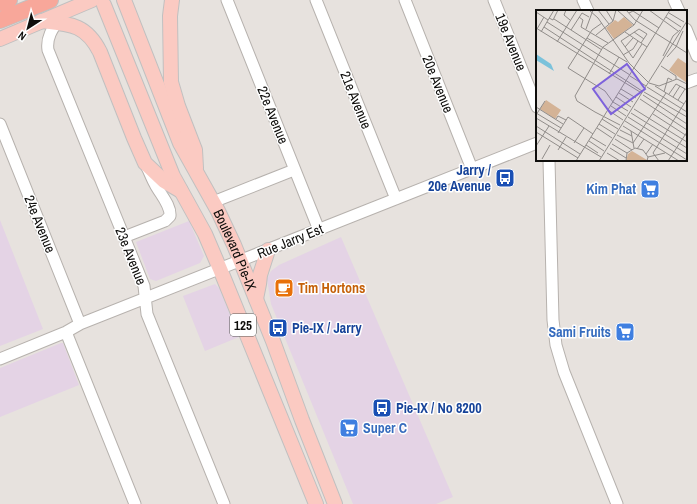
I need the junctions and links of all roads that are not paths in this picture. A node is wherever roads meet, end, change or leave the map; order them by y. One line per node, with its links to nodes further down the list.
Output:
1 (9, 0): 12 (highway)
2 (50, 0): 16 (highway)
3 (124, 0): 31 (main road, Boulevard Pie-IX / 125)
4 (172, 0): 31 (main road)
5 (227, 0): 30 (street, 22e Avenue)
6 (316, 0): 33 (street, 21e Avenue)
7 (405, 0): 29 (street, 20e Avenue)
8 (494, 0): 24 (street, 19e Avenue)
9 (583, 0): 13 (street)
10 (674, 0): 14 (street)
11 (98, 3): 15 (main road); 32 (main road, Boulevard Pie-IX / 125)
12 (0, 4)
13 (588, 10)
14 (679, 10)
15 (66, 11): 17 (main road); 18 (street, 23e Avenue)
16 (0, 20)
17 (41, 21): 18 (main road); 20 (main road)
18 (57, 23): 28 (main road); 36 (street, 23e Avenue)
19 (687, 31): 21 (street)
20 (0, 40)
21 (697, 56)
22 (697, 79): 23 (street)
23 (687, 83)
24 (536, 105)
25 (0, 124): 42 (street, 24e Avenue)
26 (536, 143): 29 (street, Rue Jarry Est)
27 (549, 161): 49 (street)
28 (145, 162): 32 (main road); 36 (street)
29 (472, 168): 33 (street, Rue Jarry Est)
30 (294, 170): 34 (street); 35 (street, 22e Avenue)
31 (196, 171): 34 (main road, Boulevard Pie-IX / 125)
32 (181, 191): 39 (main road, Boulevard Pie-IX / 125)
33 (396, 199): 35 (street, Rue Jarry Est)
34 (213, 202): 38 (main road, Boulevard Pie-IX / 125)
35 (319, 230): 37 (street, Rue Jarry Est)
36 (124, 237): 40 (street, 23e Avenue)
37 (268, 250): 38 (street, Rue Jarry Est); 41 (main road)
38 (240, 261): 39 (street, Rue Jarry Est); 41 (main road, Boulevard Pie-IX / 125)
39 (220, 269): 40 (street, Rue Jarry Est); 47 (main road, Boulevard Pie-IX / 125)
40 (146, 299): 42 (street, Rue Jarry Est); 46 (street, 23e Avenue)
41 (256, 299): 48 (main road, Boulevard Pie-IX / 125)
42 (80, 324): 43 (street, Rue Jarry Est)
43 (66, 332): 44 (street, Rue Jarry Est); 45 (street)
44 (0, 359)
45 (135, 504)
46 (224, 504)
47 (316, 504)
48 (335, 504)
49 (617, 504)

